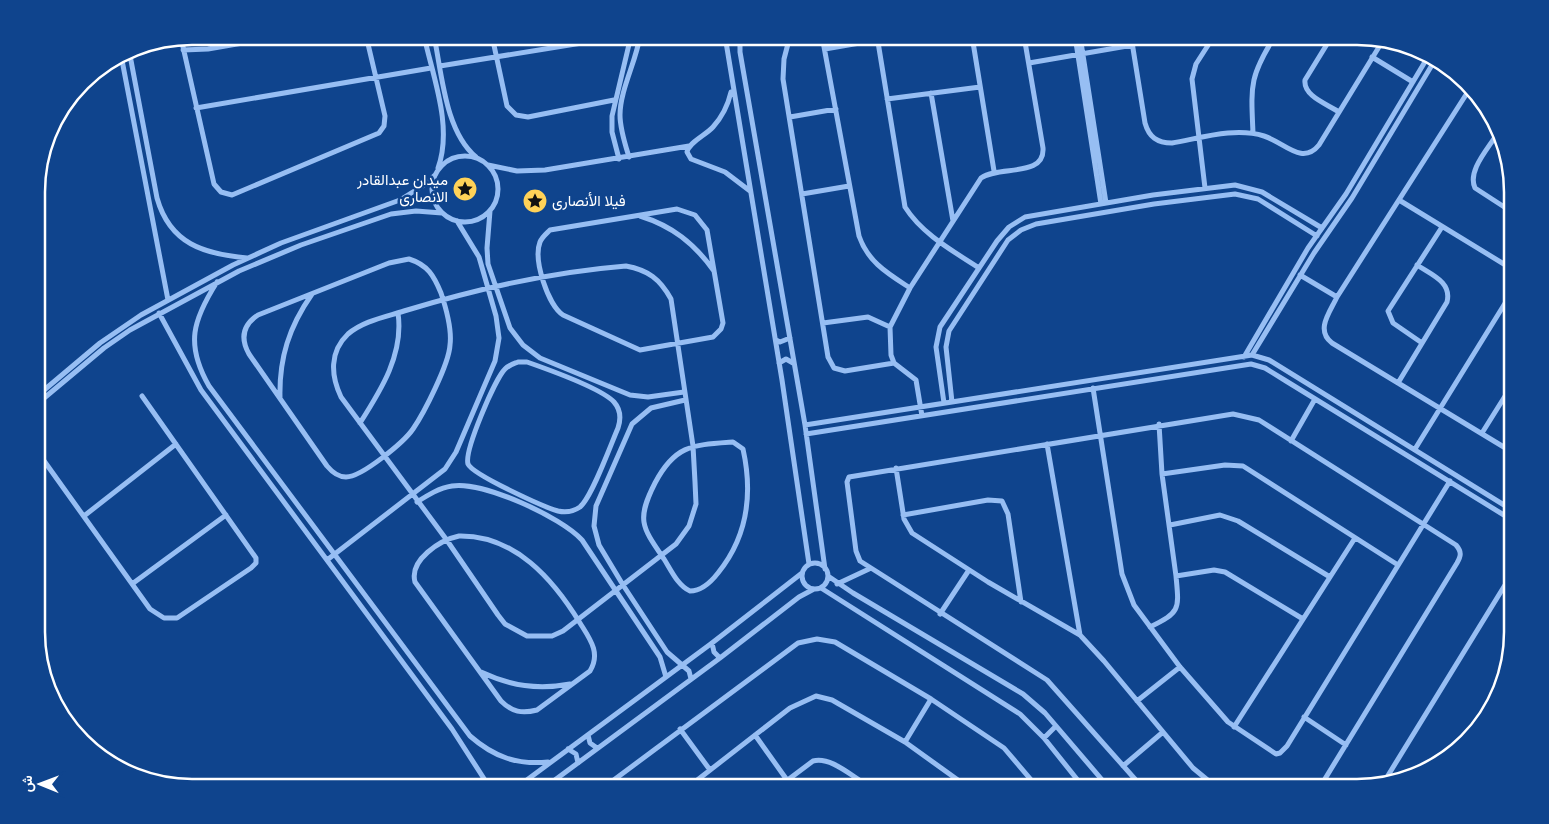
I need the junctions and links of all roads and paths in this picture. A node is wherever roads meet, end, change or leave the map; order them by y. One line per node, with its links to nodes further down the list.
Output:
1 (231, 45): 26 (street)
2 (368, 45): 37 (street)
3 (426, 45): 36 (street)
4 (436, 45): 35 (street)
5 (494, 45): 28 (street)
6 (570, 45): 28 (street)
7 (630, 45): 44 (street)
8 (638, 45): 53 (street)
9 (726, 45): 40 (street)
10 (741, 45): 103 (street)
11 (788, 45): 48 (street)
12 (824, 45): 25 (street)
13 (844, 45): 25 (street)
14 (878, 45): 43 (street)
15 (973, 45): 39 (street)
16 (1026, 45): 32 (street)
17 (1078, 45): 27 (street)
18 (1080, 45): 27 (street)
19 (1133, 45): 27 (street); 50 (street)
20 (1208, 45): 50 (street)
21 (1269, 45): 49 (street)
22 (1326, 45): 47 (street)
23 (182, 46): 26 (street)
24 (1379, 47): 29 (street)
25 (825, 49): 46 (street)
26 (183, 50): 45 (street)
27 (1080, 54): 32 (street); 65 (street)
28 (497, 57): 35 (street); 44 (street)
29 (1372, 57): 38 (street); 47 (street)
30 (131, 59): 81 (street)
31 (122, 63): 95 (street)
32 (1029, 63): 57 (street)
33 (1427, 63): 38 (street)
34 (1428, 63): 80 (street)
35 (440, 66): 54 (street)
36 (431, 68): 37 (street); 58 (street)
37 (376, 78): 45 (street); 45 (street)
38 (1413, 82): 74 (street)
39 (980, 87): 41 (street); 57 (street)
40 (732, 89): 52 (street); 61 (street)
41 (931, 93): 43 (street); 72 (street)
42 (1467, 94): 64 (street)
43 (887, 99): 78 (street)
44 (614, 100): 55 (street)
45 (196, 108)
46 (836, 109): 48 (street); 59 (street)
47 (1339, 112): 49 (street)
48 (790, 117): 62 (street)
49 (1253, 133): 50 (street)
50 (1199, 138): 60 (street)
51 (1494, 139): 67 (street)
52 (689, 146): 53 (street); 61 (street)
53 (629, 157): 55 (street)
54 (476, 158): 56 (street); 58 (street)
55 (619, 159): 56 (street)
56 (488, 165): 68 (street)
57 (994, 171): 72 (street)
58 (436, 172): 69 (street); 81 (street)
59 (849, 186): 62 (street); 91 (street)
60 (1205, 188): 63 (street); 74 (street)
61 (750, 191): 104 (street)
62 (802, 194): 99 (street)
63 (1153, 195): 65 (street); 66 (street)
64 (1399, 200): 73 (street); 93 (street)
65 (1103, 203): 75 (street)
66 (1154, 204): 76 (street); 77 (street)
67 (1504, 207)
68 (490, 210): 71 (street); 89 (street)
69 (442, 213): 71 (street); 88 (street)
70 (639, 215): 85 (street); 85 (street); 87 (street)
71 (456, 221): 90 (street)
72 (953, 221): 78 (street)
73 (1442, 226): 82 (street); 83 (street)
74 (1322, 228): 76 (street)
75 (1002, 234): 77 (street); 84 (street)
76 (1317, 236): 79 (street)
77 (1008, 240): 130 (street)
78 (940, 242): 84 (street); 91 (street)
79 (1308, 248): 80 (street); 101 (street)
80 (1314, 253): 86 (street)
81 (248, 258): 95 (street)
82 (1504, 264)
83 (1417, 265): 105 (street); 105 (street)
84 (979, 268): 131 (street)
85 (714, 271): 106 (street)
86 (1300, 275): 93 (street); 102 (street)
87 (543, 278): 89 (street); 106 (street); 106 (street)
88 (217, 282): 98 (street); 173 (street)
89 (496, 286): 90 (street); 107 (street)
90 (488, 288): 94 (street); 151 (street)
91 (910, 288): 100 (street)
92 (313, 294): 94 (street); 127 (street); 127 (street)
93 (1337, 297): 118 (street)
94 (443, 299): 97 (street); 152 (street)
95 (168, 300): 121 (street)
96 (1504, 305): 133 (street)
97 (398, 313): 135 (street); 135 (street)
98 (159, 314): 125 (street); 175 (street)
99 (823, 323): 100 (street); 112 (street)
100 (890, 327): 112 (street)
101 (1261, 327): 102 (street); 108 (street)
102 (1267, 331): 109 (street)
103 (790, 338): 104 (street); 113 (street)
104 (776, 340): 111 (street)
105 (1422, 343): 118 (street)
106 (677, 345): 122 (street)
107 (531, 352): 110 (street); 119 (street)
108 (1244, 356): 109 (street); 114 (street)
109 (1252, 356): 116 (street)
110 (526, 362): 123 (street); 153 (street)
111 (779, 363): 113 (street); 176 (street)
112 (894, 363): 132 (street)
113 (794, 364): 137 (street)
114 (1198, 364): 115 (street); 130 (street)
115 (1200, 371): 117 (street); 120 (street)
116 (1290, 373): 117 (street); 140 (street)
117 (1286, 381): 128 (street)
118 (1398, 383): 133 (street)
119 (608, 385): 122 (street); 123 (street)
120 (1093, 388): 134 (street); 143 (street)
121 (45, 389)
122 (684, 392): 129 (street)
123 (603, 394): 138 (street)
124 (142, 396): 146 (street)
125 (45, 397)
126 (1504, 398): 142 (street)
127 (280, 399): 152 (street)
128 (1315, 399): 144 (street); 145 (street)
129 (686, 400): 139 (street); 148 (street)
130 (952, 402): 131 (street)
131 (944, 404): 132 (street)
132 (921, 407): 134 (street); 137 (street)
133 (1440, 408): 142 (street); 150 (street)
134 (922, 416): 141 (street)
135 (360, 423): 152 (street)
136 (1159, 424): 143 (street); 145 (street); 156 (street)
137 (805, 425): 141 (street)
138 (618, 428): 139 (street); 162 (street)
139 (627, 431): 164 (street)
140 (1387, 432): 144 (street); 150 (street)
141 (806, 434): 178 (street)
142 (1482, 434): 149 (street)
143 (1100, 435): 147 (street); 196 (street)
144 (1383, 439): 157 (street)
145 (1291, 441): 169 (street)
146 (176, 444): 165 (street); 167 (street)
147 (1047, 444): 155 (street); 197 (street)
148 (693, 446): 174 (street); 174 (street); 174 (street)
149 (1504, 447)
150 (1414, 449): 158 (street)
151 (456, 452): 153 (street); 159 (street)
152 (383, 456): 159 (street)
153 (467, 456): 162 (street)
154 (45, 462): 167 (street)
155 (896, 468): 168 (street); 179 (street)
156 (1162, 474): 170 (street); 171 (street)
157 (1450, 481): 160 (street); 169 (street)
158 (1487, 493): 160 (street); 163 (street)
159 (412, 496): 161 (street); 173 (street)
160 (1482, 500): 166 (street)
161 (416, 502): 172 (street); 191 (street)
162 (585, 502): 164 (street)
163 (1504, 505)
164 (596, 506): 187 (street)
165 (226, 515): 185 (street); 185 (street)
166 (1504, 515)
167 (84, 516): 185 (street)
168 (903, 516): 180 (street); 192 (street)
169 (1424, 524): 177 (street); 217 (street)
170 (1170, 525): 183 (street); 184 (street)
171 (1355, 538): 177 (street); 184 (street)
172 (446, 539): 194 (street); 194 (street); 202 (street)
173 (335, 553): 175 (street); 220 (street)
174 (661, 555): 187 (street)
175 (326, 560): 225 (street)
176 (809, 564): 178 (street); 181 (street)
177 (1398, 565): 208 (street)
178 (826, 569): 182 (street)
179 (870, 569): 186 (street); 193 (street)
180 (969, 570): 192 (street); 193 (street)
181 (802, 573): 190 (street); 198 (street)
182 (828, 576): 186 (street); 189 (street)
183 (1176, 576): 195 (street); 196 (street)
184 (1330, 577): 195 (street)
185 (132, 584)
186 (837, 584): 209 (street)
187 (623, 585): 191 (street); 200 (street)
188 (1504, 587): 224 (street)
189 (821, 588): 190 (street); 215 (street)
190 (814, 589): 199 (street)
191 (616, 590): 194 (street); 203 (street)
192 (1022, 602): 197 (street)
193 (940, 614): 222 (street)
194 (578, 619): 205 (street)
195 (1303, 619): 210 (street)
196 (1150, 627): 201 (street)
197 (1080, 635): 207 (street)
198 (712, 644): 199 (street); 200 (street)
199 (720, 658): 204 (street)
200 (683, 664): 203 (street); 204 (street)
201 (1180, 667): 207 (street); 210 (street)
202 (481, 672): 205 (street); 205 (street)
203 (666, 677): 213 (street)
204 (691, 679): 218 (street)
205 (572, 684)
206 (931, 699): 211 (street); 216 (street); 234 (street)
207 (1137, 701): 212 (street)
208 (1304, 717): 210 (street); 217 (street)
209 (1056, 726): 215 (street); 236 (street)
210 (1234, 727)
211 (680, 729): 223 (street); 228 (street)
212 (1163, 732): 222 (street); 238 (street)
213 (588, 735): 218 (street); 219 (street)
214 (755, 735): 216 (street); 223 (street); 230 (street)
215 (1044, 738): 235 (street)
216 (905, 742): 233 (street)
217 (1346, 744): 239 (street)
218 (597, 748): 221 (street)
219 (568, 749): 220 (street); 221 (street)
220 (548, 762): 226 (street)
221 (578, 763): 227 (street)
222 (1123, 766): 237 (street)
223 (710, 770): 229 (street)
224 (1388, 775)
225 (484, 779)
226 (527, 779)
227 (556, 779)
228 (615, 779)
229 (698, 779)
230 (786, 779)
231 (788, 779): 232 (street)
232 (856, 779)
233 (956, 779)
234 (1030, 779)
235 (1077, 779)
236 (1101, 779)
237 (1134, 779)
238 (1206, 779)
239 (1325, 779)

